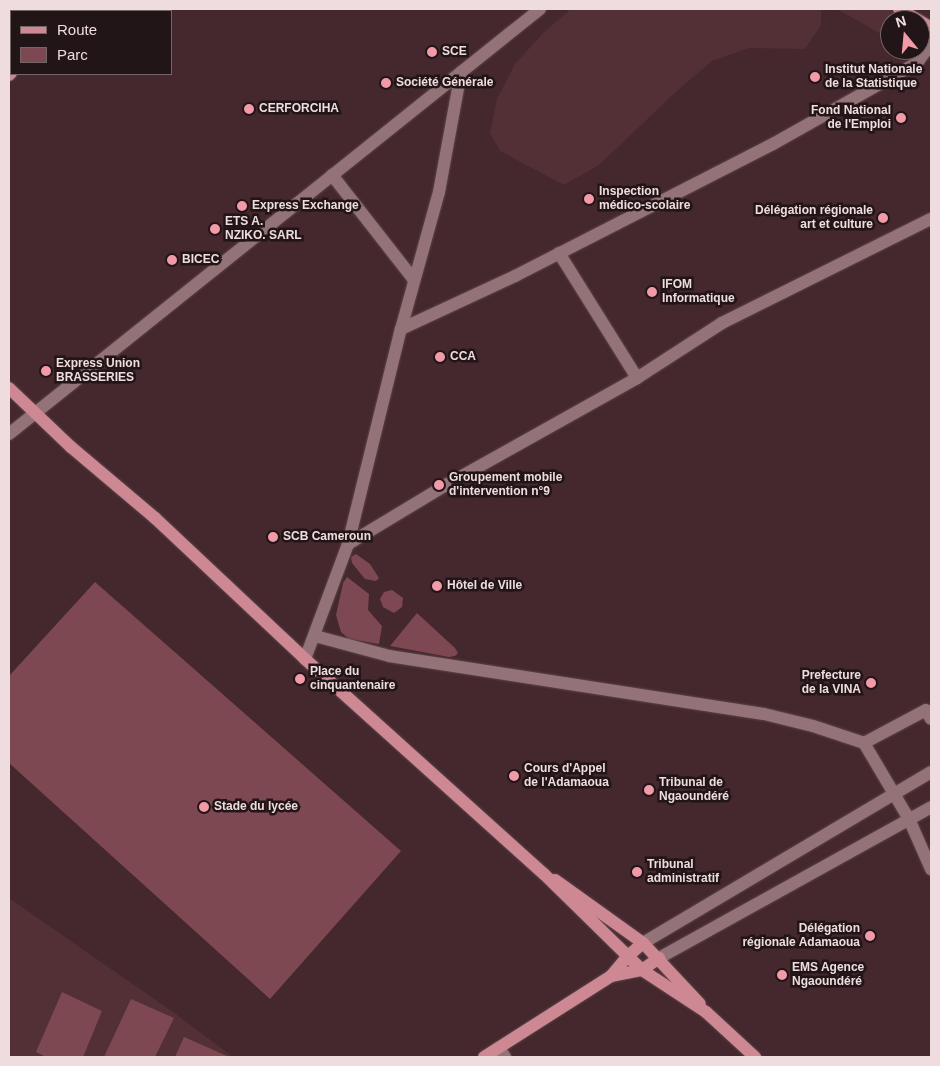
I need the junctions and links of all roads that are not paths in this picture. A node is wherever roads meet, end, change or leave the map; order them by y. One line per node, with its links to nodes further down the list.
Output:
1 (540, 9): 3 (street)
2 (931, 44): 6 (street)
3 (461, 72): 4 (street); 7 (street)
4 (332, 175): 7 (street); 11 (street)
5 (931, 219): 9 (street)
6 (559, 253): 8 (street); 9 (street)
7 (414, 280): 8 (street)
8 (401, 329): 13 (street)
9 (637, 378): 13 (street)
10 (9, 388): 11 (main road)
11 (36, 412): 12 (street); 15 (main road)
12 (9, 434)
13 (348, 544): 14 (street)
14 (315, 636): 15 (street); 17 (street)
15 (305, 659): 23 (main road)
16 (930, 712): 17 (street)
17 (864, 743): 19 (street)
18 (931, 772): 19 (street)
19 (894, 794): 21 (street); 24 (street)
20 (931, 807): 21 (street)
21 (910, 819): 22 (street); 26 (street)
22 (931, 869)
23 (544, 874): 24 (main road); 25 (main road)
24 (643, 943): 25 (main road); 26 (main road)
25 (628, 956): 27 (main road); 28 (main road)
26 (658, 958): 27 (main road); 29 (main road)
27 (642, 970): 28 (main road); 29 (main road)
28 (611, 976): 30 (main road)
29 (706, 1012): 32 (main road)
30 (502, 1052): 31 (main road)
31 (484, 1057)
32 (755, 1057)

